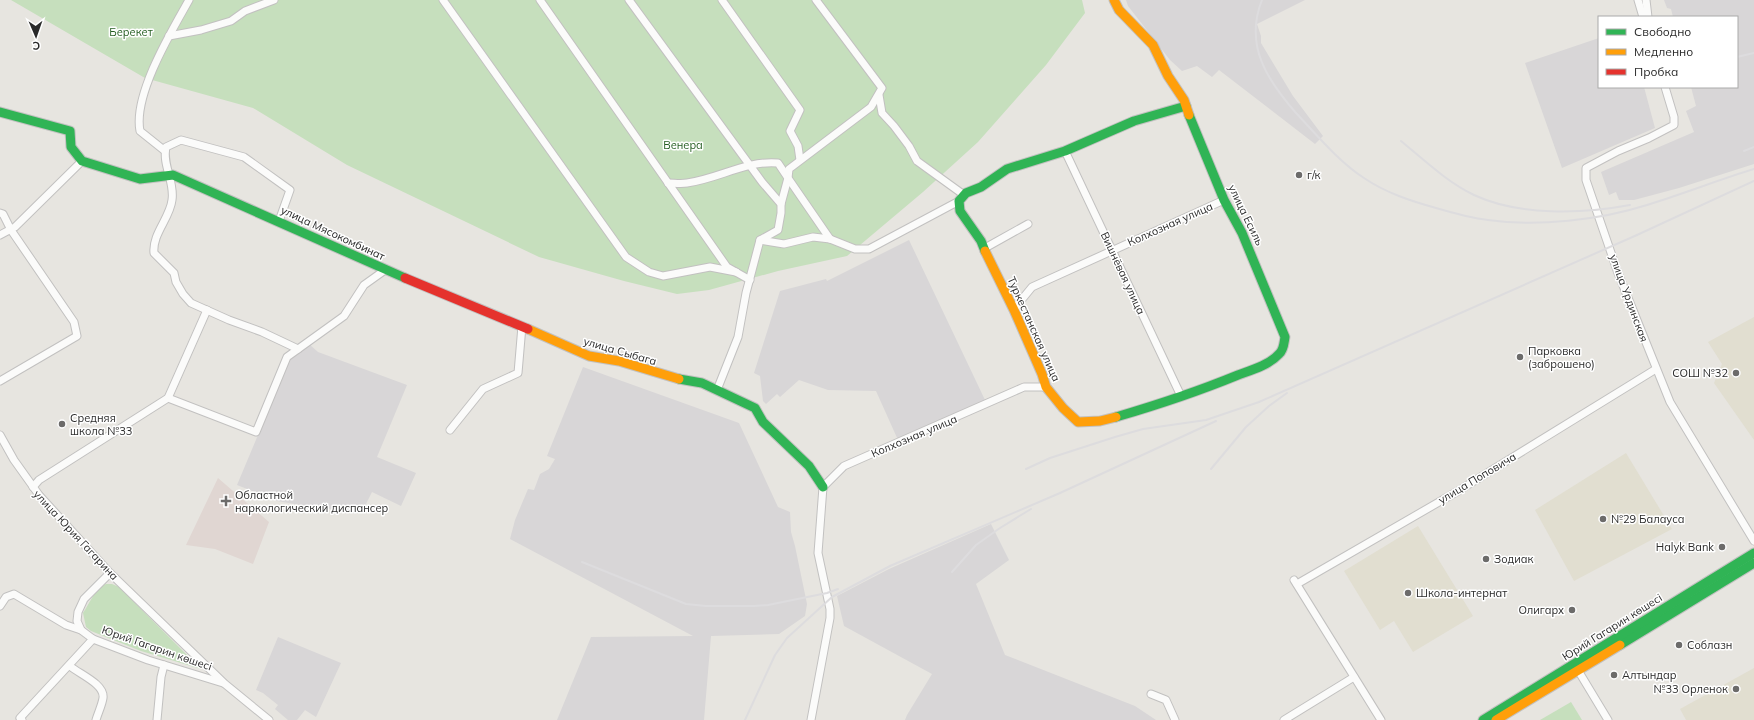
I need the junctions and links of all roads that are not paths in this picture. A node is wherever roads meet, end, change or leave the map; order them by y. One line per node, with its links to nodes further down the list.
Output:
1 (189, 0): 13 (street)
2 (274, 0): 13 (street)
3 (443, 0): 39 (street)
4 (540, 0): 25 (street)
5 (629, 0): 22 (street)
6 (722, 0): 20 (street)
7 (816, 0): 15 (street)
8 (1114, 0): 16 (street, улица Есиль)
9 (1638, 0): 11 (street)
10 (1646, 0): 12 (street)
11 (1643, 16)
12 (1648, 16)
13 (169, 36): 18 (street)
14 (1665, 88): 45 (street, улица Урдинская)
15 (879, 95): 20 (street); 26 (street)
16 (1186, 106): 19 (street); 27 (street, улица Есиль)
17 (0, 112): 21 (street)
18 (165, 151): 23 (street); 30 (street)
19 (1065, 151): 26 (street); 37 (street, Вишнёвая улица)
20 (800, 160): 24 (street)
21 (82, 161): 23 (street, улица Мясокомбинат); 32 (street)
22 (750, 166): 24 (street); 25 (street); 28 (street)
23 (169, 176): 30 (street, улица Мясокомбинат); 42 (street)
24 (788, 178): 28 (street); 35 (street)
25 (668, 183): 39 (street)
26 (961, 198): 35 (street); 36 (street, Туркестанская улица)
27 (1224, 200): 37 (street, Колхозная улица); 49 (street, улица Есиль)
28 (781, 204): 34 (street)
29 (0, 213): 32 (street)
30 (279, 222): 38 (street, улица Мясокомбинат)
31 (1028, 224): 36 (street)
32 (11, 230): 33 (street); 46 (street)
33 (0, 236)
34 (760, 240): 35 (street); 40 (street)
35 (830, 240)
36 (985, 248): 41 (street, Туркестанская улица)
37 (1112, 250): 41 (street, Колхозная улица); 49 (street, Вишнёвая улица)
38 (385, 270): 43 (street, улица Сыбага); 44 (street, улица Мясокомбинат)
39 (736, 272): 40 (street)
40 (750, 280): 48 (street)
41 (1014, 309): 47 (street, Туркестанская улица)
42 (207, 310): 44 (street); 50 (street)
43 (522, 326): 48 (street, улица Сыбага); 51 (street)
44 (298, 349): 50 (street, улица Мясокомбинат)
45 (1656, 369): 55 (street, улица Урдинская); 66 (street, улица Поповича)
46 (0, 381)
47 (1046, 387): 49 (street, Туркестанская улица); 54 (street, Колхозная улица)
48 (717, 390): 54 (street, улица Сыбага)
49 (1181, 396)
50 (168, 398): 53 (street)
51 (450, 430)
52 (0, 437): 53 (street, улица Юрия Гагарина)
53 (33, 487): 58 (street, улица Юрия Гагарина)
54 (823, 487): 73 (street)
55 (1754, 541)
56 (1754, 553): 65 (street, Юрий Гагарин көшесі)
57 (1754, 563): 65 (street, Юрий Гагарин көшесі)
58 (110, 573): 60 (street, улица Юрия Гагарина); 61 (street)
59 (0, 606): 61 (street, Юрий Гагарин көшесі)
60 (163, 625): 67 (street, Юрий Гагарин көшесі)
61 (81, 630): 62 (street, Юрий Гагарин көшесі)
62 (94, 639): 63 (street, Юрий Гагарин көшесі); 64 (street)
63 (164, 665): 67 (street, Юрий Гагарин көшесі); 71 (street)
64 (70, 666): 69 (street); 70 (street)
65 (1576, 667): 77 (street, Юрий Гагарин көшесі); 78 (street, Юрий Гагарин көшесі); 79 (street)
66 (1354, 677): 75 (street); 76 (street)
67 (225, 684): 72 (street, Юрий Гагарин көшесі)
68 (1151, 694): 74 (street)
69 (22, 720)
70 (96, 720)
71 (157, 720)
72 (269, 720)
73 (811, 720)
74 (1175, 720)
75 (1284, 720)
76 (1381, 720)
77 (1483, 720)
78 (1496, 720)
79 (1608, 720)

